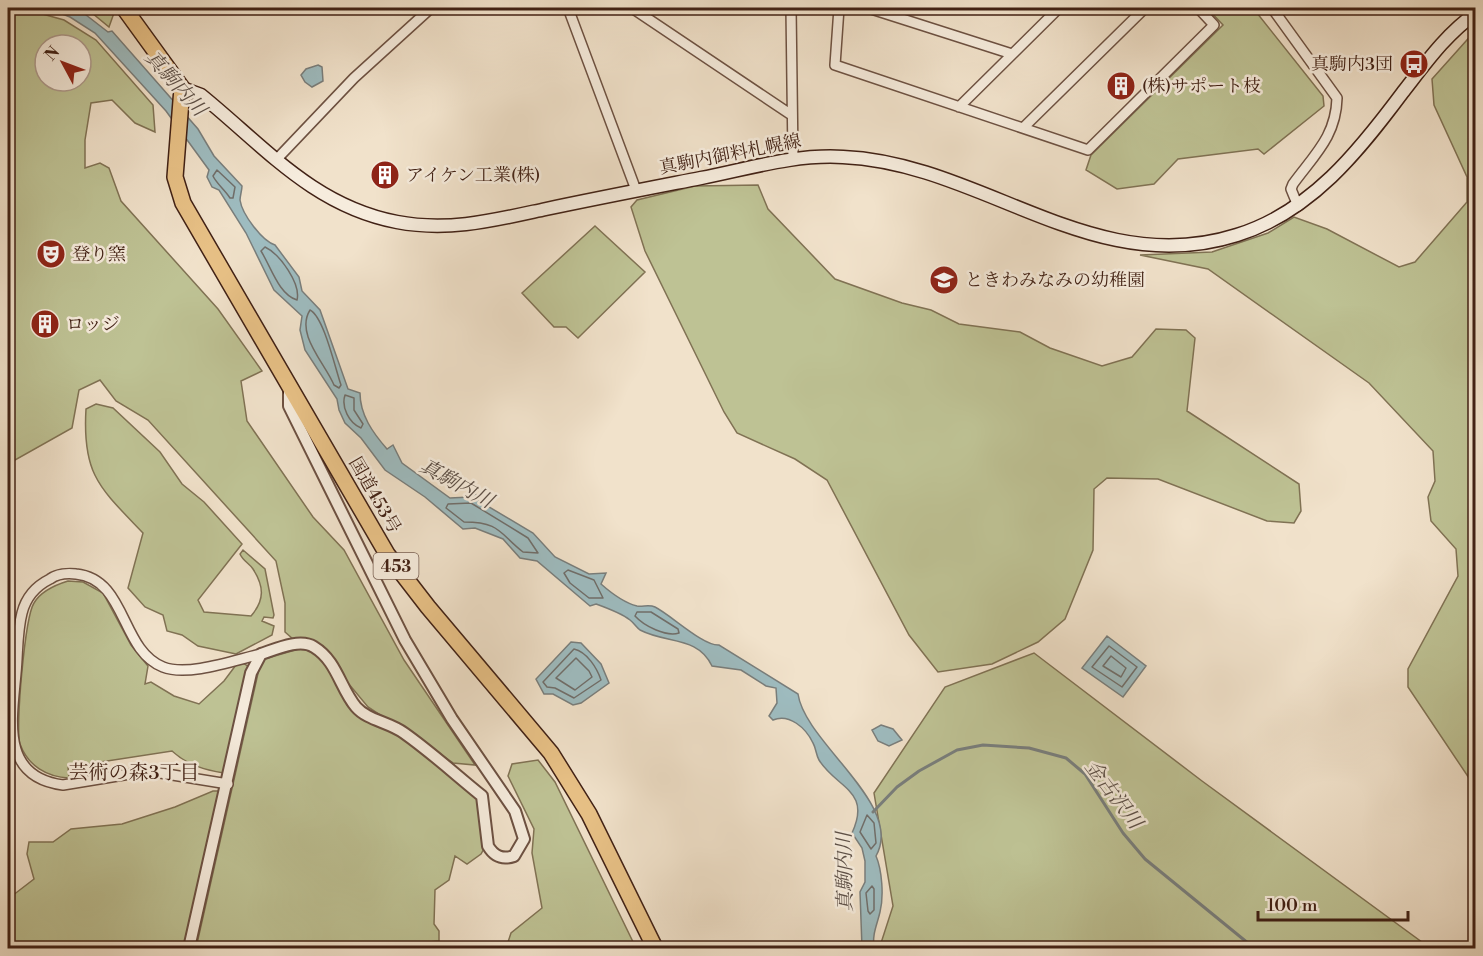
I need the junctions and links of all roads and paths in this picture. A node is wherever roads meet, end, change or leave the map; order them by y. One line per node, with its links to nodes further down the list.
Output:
1 (124, 8): 14 (highway)
2 (431, 8): 19 (street)
3 (568, 8): 20 (street)
4 (632, 8): 16 (street)
5 (791, 8): 16 (street)
6 (839, 8): 15 (street)
7 (868, 8): 13 (street)
8 (1059, 8): 13 (street)
9 (1145, 8): 17 (street)
10 (1198, 8): 17 (street)
11 (1272, 8): 21 (street)
12 (1476, 13): 21 (main road, 真駒内御料札幌線)
13 (1012, 54): 15 (street)
14 (182, 88): 19 (main road, 真駒内御料札幌線); 22 (highway, 国道453号 / 453)
15 (959, 106): 17 (street)
16 (790, 114): 18 (street)
17 (1023, 128)
18 (793, 158): 20 (main road, 真駒内御料札幌線); 21 (main road, 真駒内御料札幌線)
19 (276, 160): 20 (main road, 真駒内御料札幌線)
20 (636, 190)
21 (1298, 206)
22 (289, 384): 23 (street); 26 (highway, 国道453号 / 453)
23 (261, 654): 24 (street); 24 (street)
24 (228, 784): 25 (street)
25 (189, 948)
26 (655, 948)

